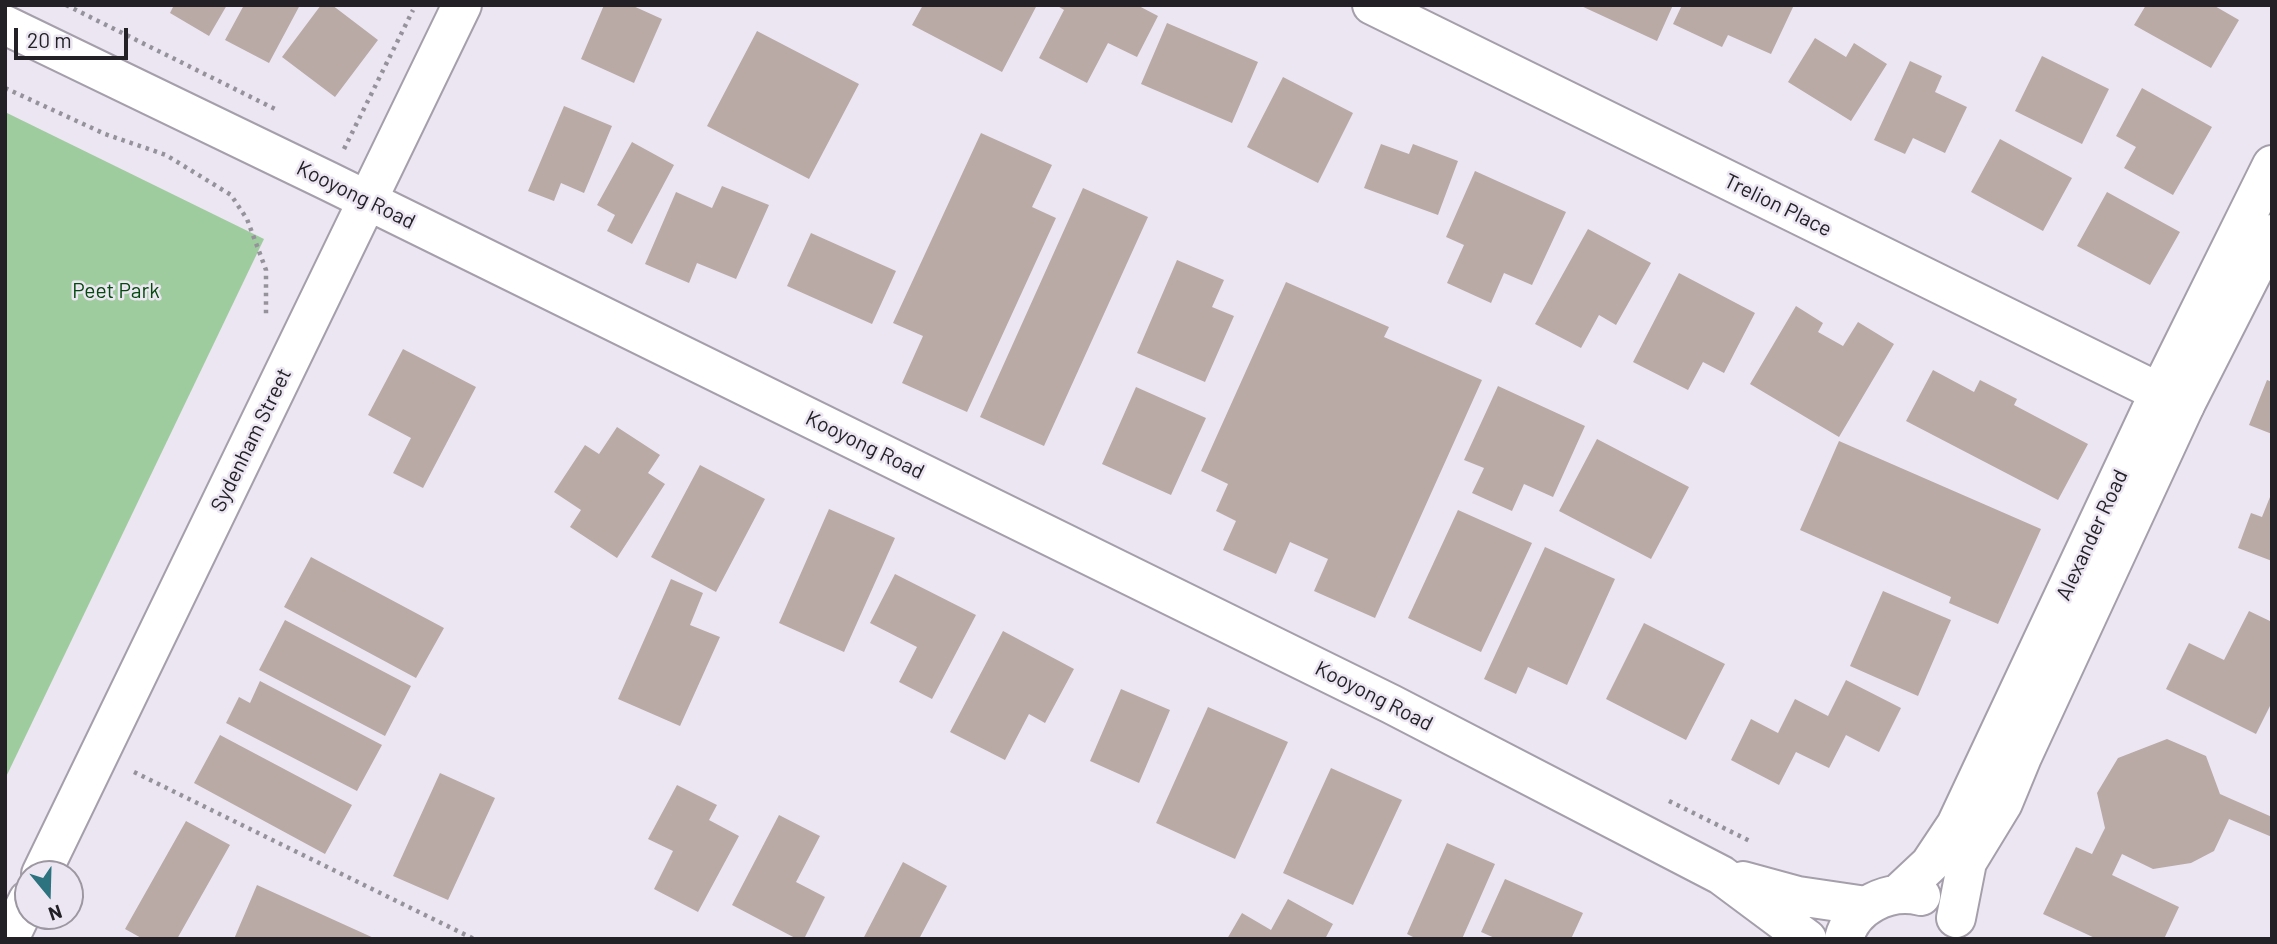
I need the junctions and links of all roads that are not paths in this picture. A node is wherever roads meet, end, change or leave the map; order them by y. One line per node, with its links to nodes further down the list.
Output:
1 (462, 5): 5 (street, Sydenham Street)
2 (1372, 5): 7 (street, Trelion Place)
3 (5, 24): 5 (street, Kooyong Road)
4 (2272, 165): 7 (street, Alexander Road)
5 (367, 200): 8 (street, Sydenham Street); 9 (street, Kooyong Road)
6 (2272, 234): 7 (street, Alexander Road)
7 (2172, 399): 10 (street, Alexander Road); 11 (street, Alexander Road)
8 (48, 860)
9 (1721, 875): 10 (street, Kooyong Road); 12 (street, Kooyong Road)
10 (1882, 900): 11 (street, Kooyong Road); 13 (street, Alexander Road)
11 (1961, 928)
12 (1807, 939)
13 (1844, 939)

